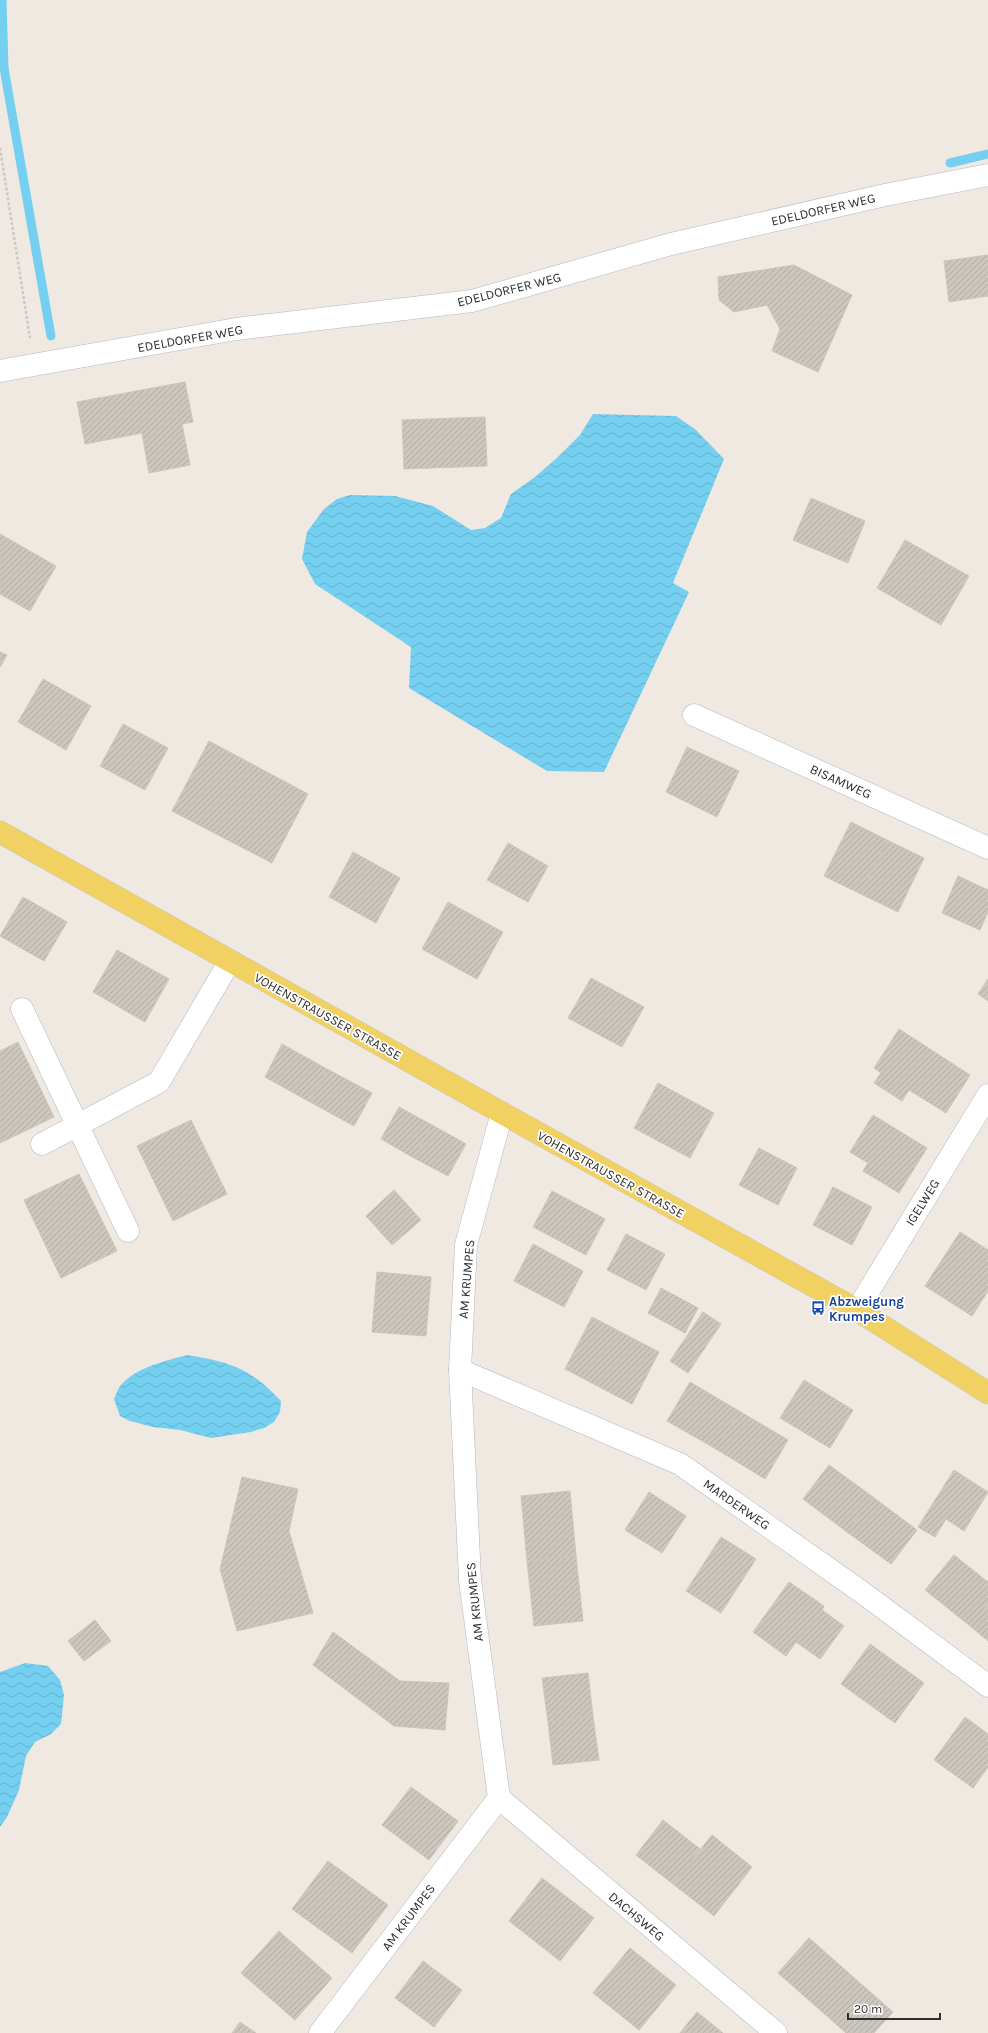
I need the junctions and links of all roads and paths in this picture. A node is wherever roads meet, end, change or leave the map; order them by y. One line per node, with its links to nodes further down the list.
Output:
1 (0, 148): 3 (path)
2 (988, 175): 3 (street, EDELDORFER WEG)
3 (35, 364): 4 (street, EDELDORFER WEG)
4 (0, 371)
5 (694, 715): 7 (street, BISAMWEG)
6 (0, 832): 8 (main road, VOHENSTRAUSSER STRASSE)
7 (988, 848)
8 (230, 961): 11 (main road, VOHENSTRAUSSER STRASSE); 12 (street)
9 (22, 1009): 12 (street)
10 (988, 1095): 15 (street, IGELWEG)
11 (502, 1113): 15 (main road, VOHENSTRAUSSER STRASSE); 16 (street, AM KRUMPES)
12 (78, 1125): 13 (street); 14 (street)
13 (42, 1144)
14 (128, 1231)
15 (858, 1310): 17 (main road, VOHENSTRAUSSER STRASSE)
16 (460, 1370): 18 (street, MARDERWEG); 19 (street, AM KRUMPES)
17 (988, 1392)
18 (988, 1686)
19 (499, 1798): 20 (street, AM KRUMPES); 21 (street, DACHSWEG)
20 (320, 2033)
21 (775, 2033)

